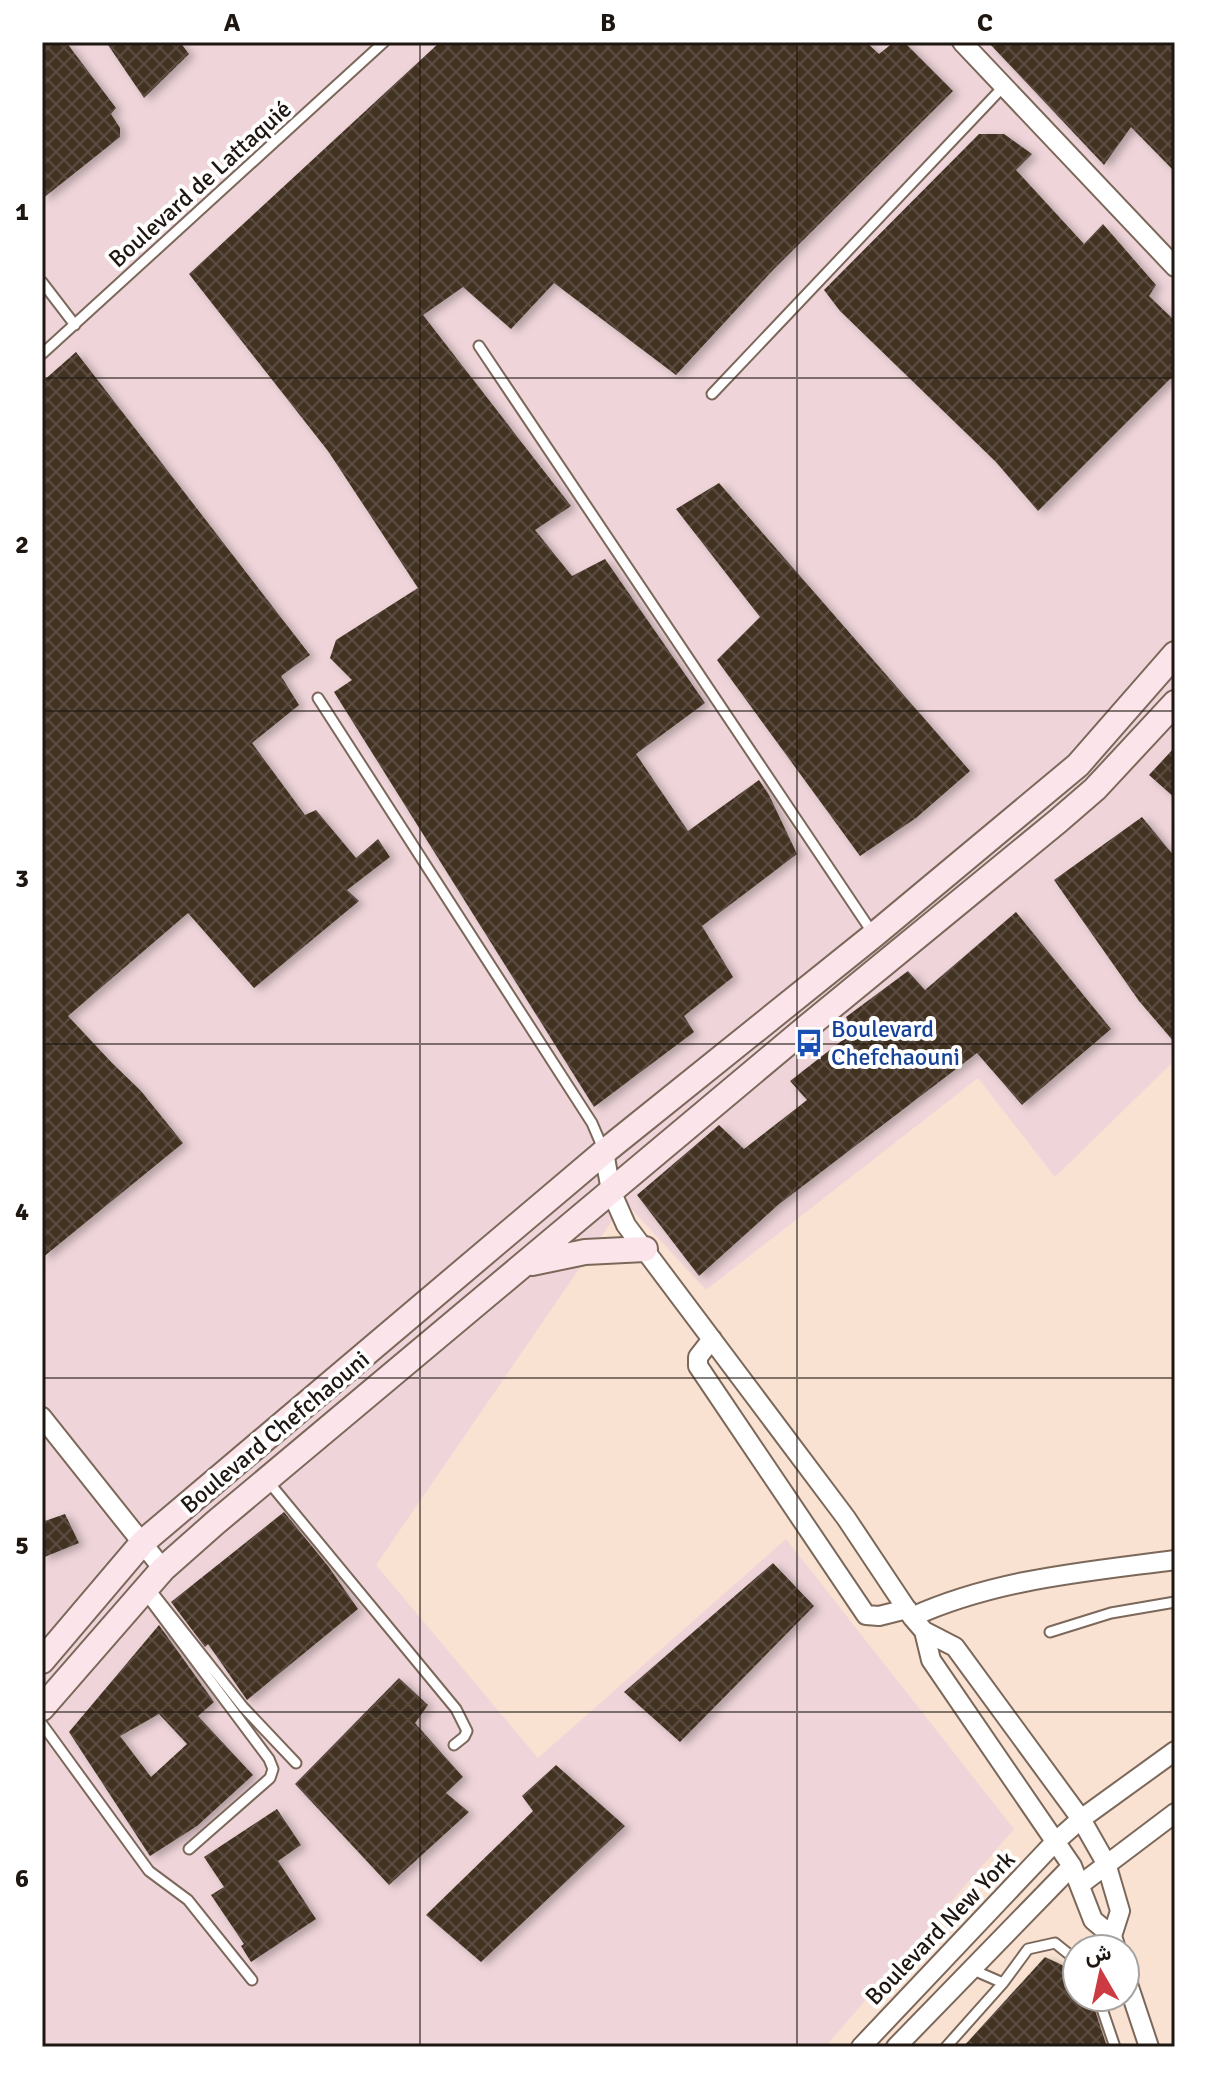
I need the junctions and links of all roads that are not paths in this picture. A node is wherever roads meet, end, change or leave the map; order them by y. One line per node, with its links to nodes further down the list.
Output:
1 (384, 42): 6 (lane, Boulevard de Lattaquié)
2 (962, 42): 3 (street)
3 (1004, 86): 4 (street); 9 (lane)
4 (1175, 267)
5 (42, 282): 6 (lane)
6 (75, 325): 8 (lane, Boulevard de Lattaquié)
7 (479, 346): 13 (lane)
8 (42, 354)
9 (712, 394)
10 (1175, 654): 13 (street, Boulevard Chefchaouni)
11 (318, 698): 14 (lane)
12 (1175, 703): 15 (street, Boulevard Chefchaouni)
13 (874, 935): 14 (street, Boulevard Chefchaouni)
14 (604, 1152): 15 (street); 19 (street, Boulevard Chefchaouni)
15 (611, 1191): 16 (street); 17 (street, Boulevard Chefchaouni)
16 (645, 1249): 17 (street); 18 (street)
17 (526, 1264): 20 (street, Boulevard Chefchaouni)
18 (712, 1339): 27 (street); 27 (street)
19 (360, 1359): 20 (street); 23 (street, Boulevard Chefchaouni)
20 (382, 1384): 22 (street, Boulevard Chefchaouni)
21 (42, 1417): 23 (street)
22 (267, 1480): 25 (street, Boulevard Chefchaouni); 34 (lane)
23 (143, 1542): 25 (street); 30 (street, Boulevard Chefchaouni)
24 (1175, 1560): 27 (street)
25 (152, 1583): 31 (street, Boulevard Chefchaouni); 32 (lane)
26 (1175, 1602): 29 (lane)
27 (909, 1613): 28 (street)
28 (924, 1631): 38 (street); 39 (street)
29 (1050, 1632)
30 (42, 1661)
31 (42, 1708)
32 (238, 1711): 36 (lane); 40 (lane)
33 (42, 1724): 48 (lane)
34 (454, 1745)
35 (1175, 1751): 38 (street, Boulevard New York)
36 (296, 1763)
37 (1175, 1813): 41 (street)
38 (1081, 1819): 39 (street, Boulevard New York); 41 (street)
39 (1054, 1843): 42 (street); 52 (street, Boulevard New York)
40 (189, 1849)
41 (1106, 1863): 43 (street); 45 (street)
42 (1072, 1866): 43 (street); 47 (street)
43 (1081, 1884): 44 (street)
44 (1105, 1933)
45 (1116, 1933)
46 (1061, 1948): 49 (lane)
47 (971, 1969): 49 (lane); 54 (street)
48 (252, 1980)
49 (1003, 1983): 55 (lane)
50 (1103, 2013): 56 (lane)
51 (1138, 2013): 57 (street)
52 (878, 2028): 53 (street, Boulevard New York); 54 (street)
53 (861, 2047)
54 (896, 2047)
55 (946, 2047)
56 (1115, 2047)
57 (1149, 2047)

